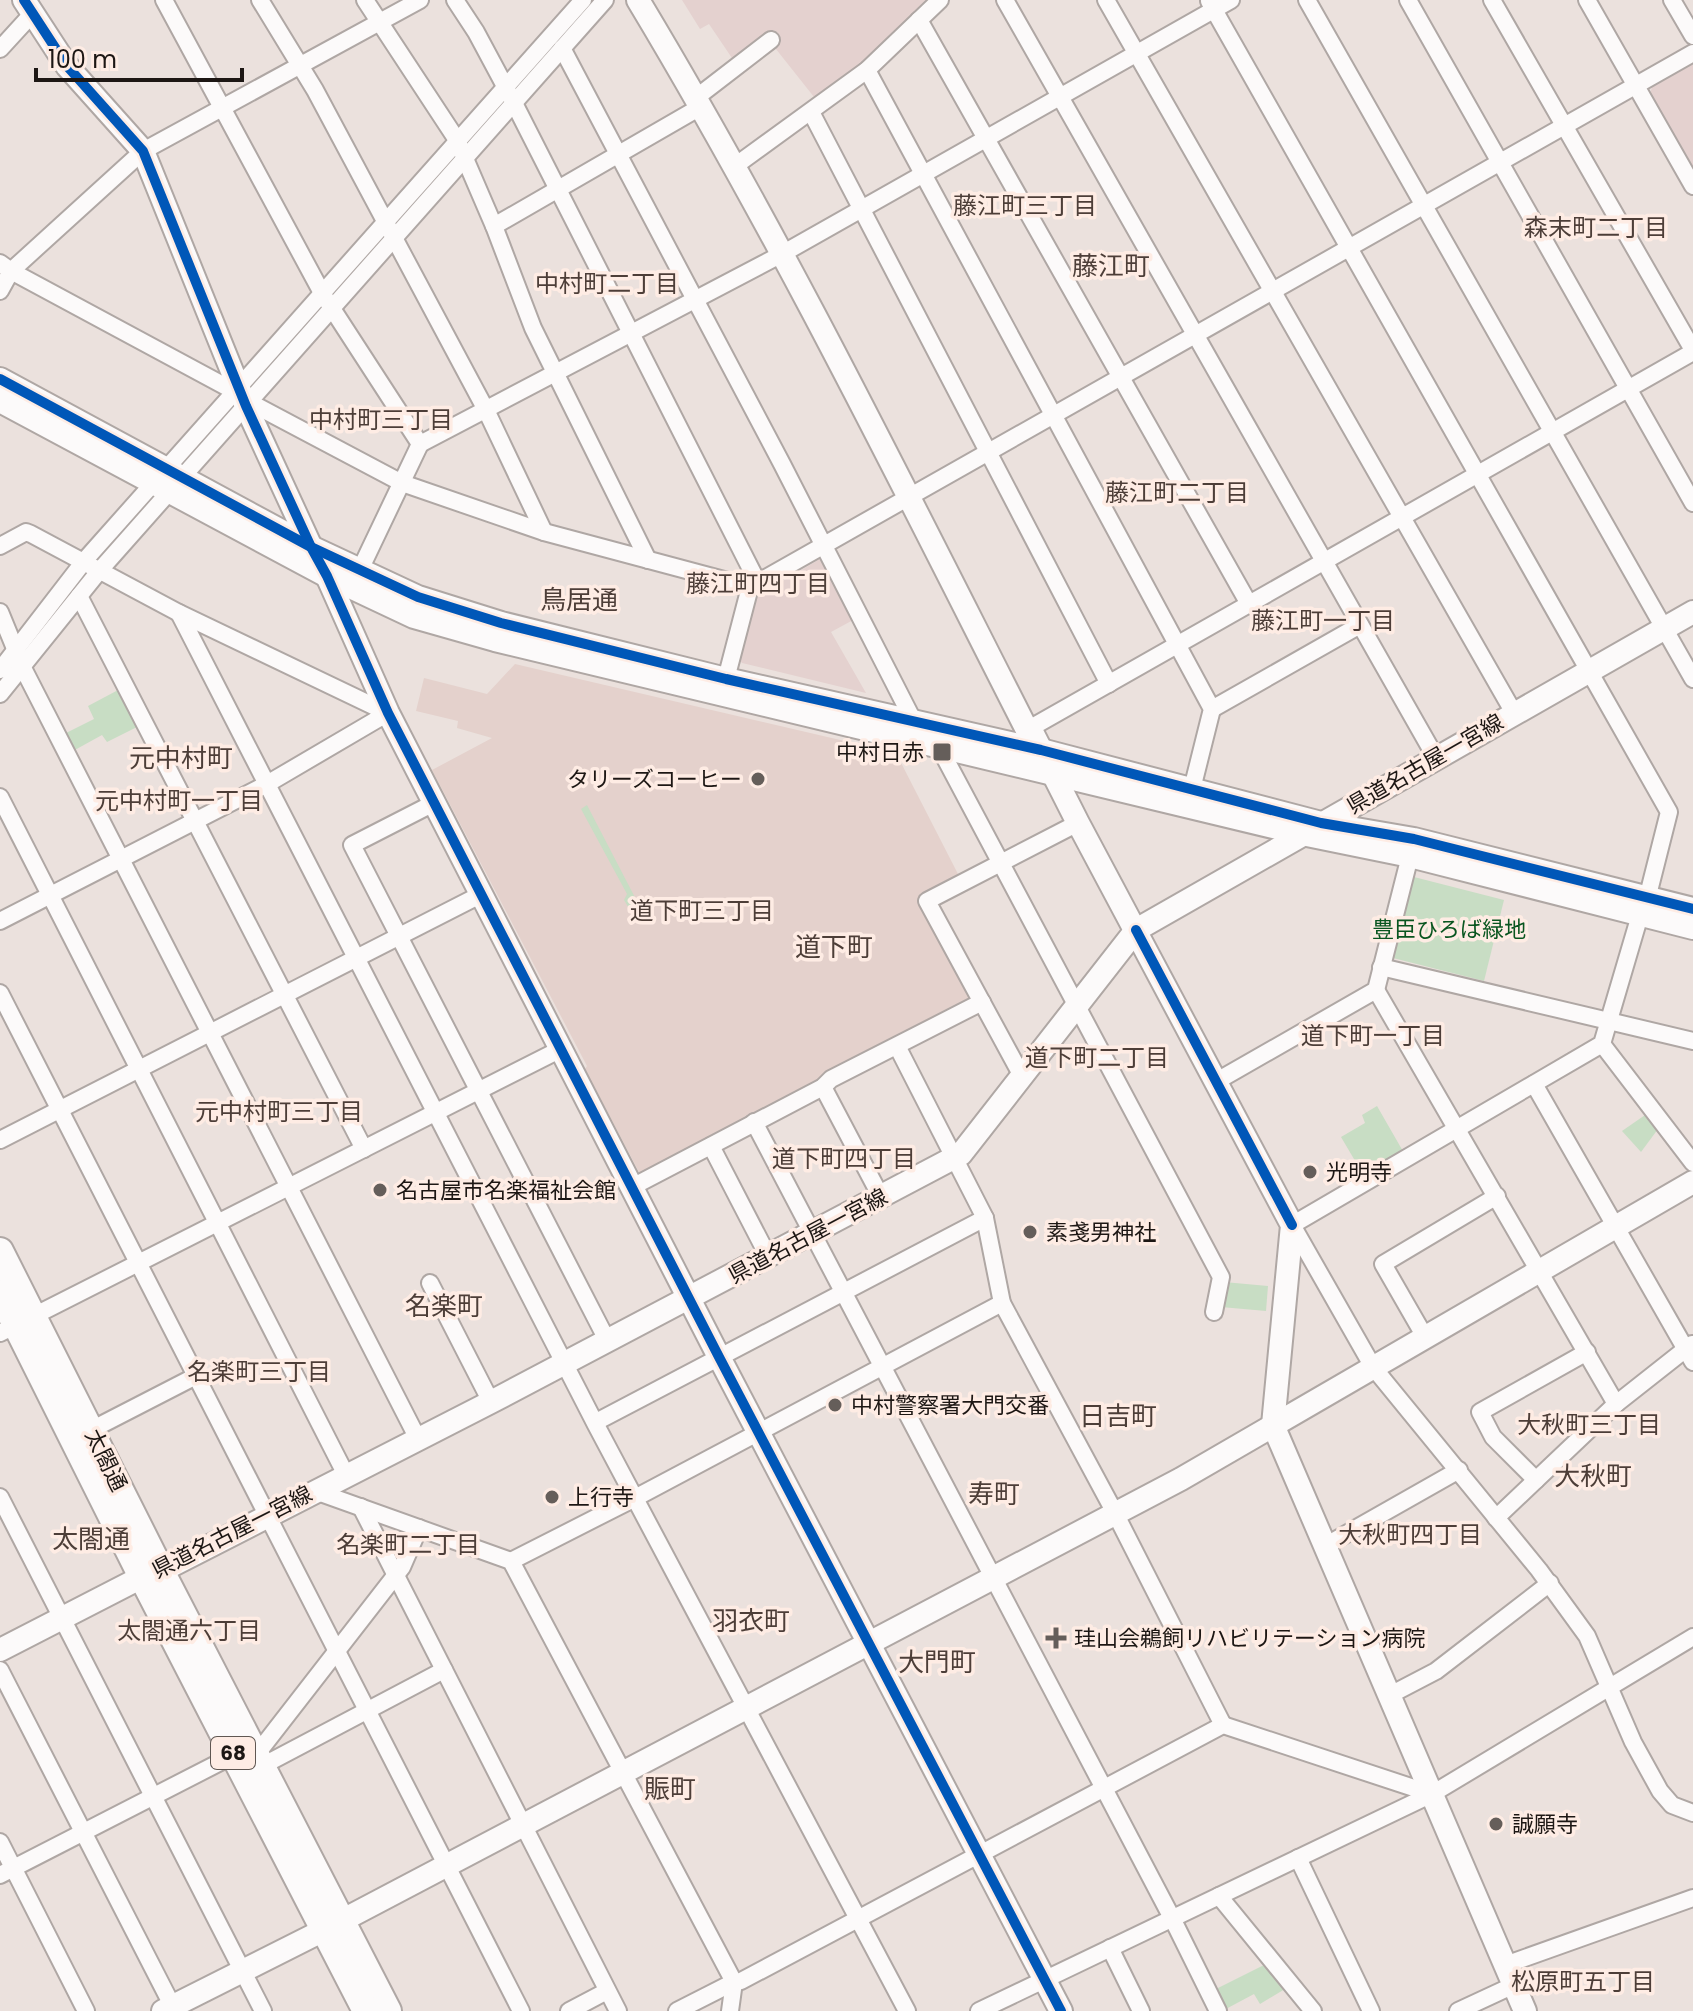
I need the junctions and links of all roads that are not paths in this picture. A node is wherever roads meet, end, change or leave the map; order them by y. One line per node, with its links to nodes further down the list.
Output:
1 (164, 0): 35 (street)
2 (260, 0): 28 (street)
3 (365, 0): 21 (street)
4 (420, 0): 21 (street)
5 (455, 0): 30 (street)
6 (583, 0): 30 (street)
7 (605, 0): 24 (street)
8 (638, 0): 33 (street)
9 (940, 0): 20 (street)
10 (1005, 0): 32 (street)
11 (1106, 0): 27 (street)
12 (1231, 0): 18 (street)
13 (1307, 0): 48 (street)
14 (1408, 0): 43 (street)
15 (1492, 0): 37 (street)
16 (1587, 0): 31 (street)
17 (1672, 0): 22 (street)
18 (1211, 5): 27 (street); 53 (street)
19 (29, 7): 25 (street); 40 (street)
20 (919, 20): 29 (street); 38 (street)
21 (380, 22): 28 (street); 39 (street)
22 (1693, 36)
23 (771, 40): 33 (street)
24 (562, 48): 34 (street); 41 (street)
25 (0, 49)
26 (1693, 53): 31 (street)
27 (1137, 54): 32 (street); 57 (street)
28 (301, 66): 35 (street); 50 (street)
29 (867, 70): 36 (street); 45 (street)
30 (505, 85): 34 (street); 39 (street)
31 (1636, 85): 37 (street); 46 (street)
32 (1060, 97): 38 (street); 62 (street)
33 (700, 102): 41 (street); 44 (street)
34 (514, 103): 42 (street); 47 (street)
35 (223, 108): 40 (street); 58 (street)
36 (811, 112): 44 (street); 49 (street)
37 (1563, 126): 43 (street); 63 (street)
38 (987, 139): 45 (street); 65 (street)
39 (457, 140): 42 (street); 50 (street)
40 (143, 151): 55 (street); 68 (street)
41 (619, 154): 47 (street); 59 (street)
42 (465, 157): 51 (street); 52 (street)
43 (1500, 162): 48 (street); 67 (street)
44 (735, 166): 54 (street)
45 (924, 175): 49 (street); 71 (street)
46 (1693, 186)
47 (558, 189): 51 (street); 61 (street)
48 (1424, 205): 53 (street); 72 (street)
49 (862, 209): 54 (street); 74 (street)
50 (384, 221): 52 (street); 58 (street)
51 (494, 226): 64 (street)
52 (393, 238): 60 (street); 70 (street)
53 (1349, 248): 57 (street); 75 (street)
54 (782, 254): 59 (street); 78 (street)
55 (6, 267): 56 (street); 68 (street)
56 (0, 291)
57 (1273, 291): 62 (street); 80 (street)
58 (322, 293): 60 (street); 68 (street)
59 (695, 301): 61 (street); 82 (street)
60 (331, 308): 68 (street); 73 (street)
61 (632, 333): 64 (street); 91 (street)
62 (1195, 335): 65 (street); 87 (street)
63 (1693, 351): 67 (street)
64 (555, 374): 70 (street); 86 (street)
65 (1121, 377): 71 (street); 93 (street)
66 (0, 379): 76 (street)
67 (1628, 389): 72 (street); 79 (street)
68 (242, 396): 76 (street); 77 (street); 84 (street)
69 (0, 401): 76 (street)
70 (486, 410): 73 (street); 81 (street)
71 (1053, 416): 74 (street); 99 (street)
72 (1554, 431): 75 (street); 98 (street)
73 (420, 444): 77 (street)
74 (988, 452): 78 (street); 106 (street)
75 (1478, 474): 80 (street); 103 (street)
76 (168, 480): 84 (street); 85 (street); 88 (street); 90 (street)
77 (402, 483): 81 (street); 89 (street)
78 (909, 497): 82 (street); 112 (street)
79 (1693, 503)
80 (1402, 517): 87 (street); 110 (street)
81 (544, 532): 86 (street)
82 (824, 545): 91 (street); 111 (street)
83 (0, 546): 85 (street)
84 (311, 547): 89 (street); 90 (street)
85 (85, 560): 88 (street); 100 (street)
86 (648, 560): 91 (street)
87 (1324, 561): 93 (street); 97 (street)
88 (100, 570): 92 (street); 96 (street)
89 (359, 572): 104 (street)
90 (327, 576): 109 (street); 113 (street)
91 (754, 585): 104 (street)
92 (79, 596): 101 (street); 121 (street)
93 (1249, 604): 99 (street)
94 (0, 612): 100 (street)
95 (1693, 612): 98 (street, 県道名古屋一宮線)
96 (179, 613): 109 (street); 117 (street)
97 (1360, 625): 108 (street); 115 (street)
98 (1664, 628): 103 (street, 県道名古屋一宮線); 105 (street)
99 (1176, 646): 106 (street); 108 (street)
100 (16, 651): 101 (street); 102 (street)
101 (23, 668): 107 (street); 125 (street)
102 (0, 670)
103 (1589, 671): 110 (street, 県道名古屋一宮線); 129 (street)
104 (726, 679): 111 (street)
105 (1693, 679)
106 (1109, 684): 112 (street)
107 (0, 694)
108 (1212, 709): 118 (street)
109 (388, 713): 117 (street); 120 (street)
110 (1514, 713): 115 (street, 県道名古屋一宮線)
111 (914, 722): 114 (street)
112 (1027, 730): 114 (street)
113 (938, 745): 116 (street); 126 (street)
114 (1041, 750): 116 (street); 118 (street)
115 (1436, 758): 123 (street, 県道名古屋一宮線)
116 (1052, 773): 122 (street); 123 (street)
117 (267, 784): 121 (street); 135 (street)
118 (1192, 789): 123 (street)
119 (0, 797): 127 (street)
120 (434, 803): 128 (street); 134 (street)
121 (195, 821): 125 (street); 139 (street)
122 (1078, 823): 126 (street); 133 (street)
123 (1311, 829): 124 (street); 129 (street); 133 (street, 県道名古屋一宮線)
124 (1410, 856): 129 (street); 136 (street)
125 (121, 859): 127 (street); 143 (street)
126 (1000, 862): 140 (street); 141 (street)
127 (50, 895): 131 (street); 148 (street)
128 (480, 895): 134 (street); 147 (street)
129 (1644, 907): 130 (street); 132 (street); 142 (street)
130 (1693, 909)
131 (0, 921)
132 (1693, 928)
133 (1136, 930): 141 (street, 県道名古屋一宮線); 150 (street)
134 (398, 936): 135 (street); 153 (street)
135 (356, 958): 139 (street); 155 (street)
136 (1381, 967): 137 (street); 142 (street)
137 (1376, 990): 150 (street); 157 (street)
138 (0, 993): 154 (street)
139 (284, 995): 143 (street); 160 (street)
140 (982, 1002): 146 (street); 149 (street)
141 (1077, 1007): 149 (street, 県道名古屋一宮線); 182 (street)
142 (1609, 1021): 144 (street); 145 (street)
143 (210, 1033): 148 (street); 164 (street)
144 (1693, 1041)
145 (1602, 1044): 151 (street); 162 (street)
146 (897, 1046): 152 (street); 161 (street)
147 (561, 1049): 153 (street); 165 (street)
148 (139, 1069): 154 (street); 169 (street)
149 (1023, 1078): 161 (street, 県道名古屋一宮線)
150 (1217, 1081): 170 (street)
151 (1534, 1084): 157 (street); 171 (street)
152 (823, 1087): 156 (street); 167 (street)
153 (479, 1090): 155 (street); 185 (street)
154 (60, 1110): 158 (street); 175 (street)
155 (436, 1112): 160 (street); 189 (street)
156 (754, 1122): 159 (street); 172 (street)
157 (1457, 1128): 166 (street); 170 (street)
158 (0, 1140)
159 (711, 1146): 165 (street); 174 (street)
160 (364, 1149): 164 (street)
161 (954, 1158): 167 (street, 県道名古屋一宮線); 168 (street)
162 (1693, 1163)
163 (1693, 1182): 171 (street)
164 (289, 1187): 169 (street); 199 (street)
165 (632, 1187): 180 (street)
166 (1497, 1196): 176 (street); 184 (street)
167 (881, 1197): 172 (street, 県道名古屋一宮線)
168 (985, 1218): 179 (street); 181 (street)
169 (217, 1223): 175 (street); 201 (street)
170 (1292, 1225): 191 (street); 196 (street)
171 (1616, 1227): 176 (street); 186 (street)
172 (812, 1234): 174 (street, 県道名古屋一宮線); 179 (street)
173 (0, 1251): 183 (main road, 太閤通 / 68)
174 (768, 1256): 180 (street, 県道名古屋一宮線)
175 (139, 1263): 183 (street); 192 (street)
176 (1540, 1270): 184 (street); 187 (street)
177 (430, 1283): 193 (street)
178 (0, 1293): 183 (main road, 太閤通 / 68)
179 (842, 1293): 188 (street); 190 (street)
180 (689, 1298): 185 (street, 県道名古屋一宮線); 188 (street)
181 (1002, 1303): 190 (street); 207 (street)
182 (1214, 1312)
183 (16, 1325): 197 (main road, 太閤通 / 68); 213 (main road, 太閤通 / 68)
184 (1425, 1337): 191 (street)
185 (607, 1340): 189 (street, 県道名古屋一宮線)
186 (1690, 1351): 194 (street)
187 (1587, 1352): 194 (street); 202 (street)
188 (719, 1357): 195 (street); 198 (street)
189 (565, 1363): 193 (street, 県道名古屋一宮線); 195 (street)
190 (882, 1367): 198 (street); 215 (street)
191 (1373, 1367): 196 (street); 200 (street)
192 (196, 1376): 197 (street); 208 (street)
193 (491, 1402): 199 (street, 県道名古屋一宮線)
194 (1616, 1404): 202 (street)
195 (596, 1422): 205 (street)
196 (1273, 1425): 207 (street); 211 (street)
197 (91, 1430): 213 (main road, 太閤通 / 68)
198 (758, 1432): 205 (street); 219 (street)
199 (418, 1439): 201 (street, 県道名古屋一宮線)
200 (1459, 1470): 209 (street); 211 (street)
201 (346, 1475): 203 (street, 県道名古屋一宮線)
202 (1536, 1480): 209 (street)
203 (315, 1491): 206 (street); 208 (street, 県道名古屋一宮線)
204 (0, 1497): 217 (street)
205 (635, 1498): 212 (street); 226 (street)
206 (361, 1507): 210 (street); 214 (street)
207 (1115, 1513): 215 (street); 228 (street)
208 (268, 1515): 213 (street, 県道名古屋一宮線); 220 (street)
209 (1496, 1518): 216 (street)
210 (419, 1528): 212 (street); 214 (street)
211 (1325, 1546): 225 (street)
212 (511, 1561): 230 (street)
213 (152, 1574): 217 (street, 県道名古屋一宮線); 229 (main road, 太閤通 / 68)
214 (396, 1576): 220 (street); 223 (street)
215 (993, 1578): 219 (street); 231 (street)
216 (1550, 1583): 224 (street); 225 (street)
217 (61, 1618): 221 (street, 県道名古屋一宮線); 233 (street)
218 (1693, 1637): 224 (street)
219 (870, 1643): 226 (street); 238 (street)
220 (338, 1649): 227 (street); 229 (street)
221 (0, 1650)
222 (0, 1670): 236 (street)
223 (444, 1670): 227 (street); 235 (street)
224 (1607, 1688): 232 (street); 234 (street)
225 (1390, 1695): 232 (street)
226 (747, 1707): 230 (street); 245 (street)
227 (369, 1710): 229 (street); 240 (street)
228 (1223, 1725): 231 (street); 232 (street)
229 (251, 1759): 233 (street); 246 (main road, 太閤通 / 68)
230 (624, 1772): 235 (street); 251 (street)
231 (1104, 1789): 238 (street); 244 (street)
232 (1432, 1794): 239 (street); 249 (street)
233 (152, 1797): 236 (street); 248 (street)
234 (1693, 1813)
235 (523, 1825): 240 (street); 252 (street)
236 (83, 1832): 241 (street); 253 (street)
237 (0, 1842): 241 (street)
238 (981, 1854): 245 (street); 250 (street)
239 (1298, 1858): 242 (street); 269 (street)
240 (448, 1865): 246 (street); 259 (street)
241 (7, 1871): 255 (street)
242 (1219, 1896): 244 (street); 268 (street)
243 (1693, 1898): 249 (street)
244 (1172, 1918): 247 (street); 267 (street)
245 (859, 1919): 251 (street); 264 (street)
246 (333, 1925): 248 (street); 257 (main road, 太閤通 / 68); 258 (main road, 太閤通 / 68)
247 (1110, 1948): 250 (street); 266 (street)
248 (243, 1971): 253 (street); 256 (street)
249 (1510, 1975): 270 (street); 271 (street)
250 (1046, 1979): 254 (street); 265 (street)
251 (734, 1982): 262 (street); 263 (street)
252 (607, 1991): 260 (street); 261 (street)
253 (170, 2009)
254 (982, 2010)
255 (86, 2011)
256 (263, 2011)
257 (366, 2011)
258 (388, 2011)
259 (521, 2011)
260 (569, 2011)
261 (618, 2011)
262 (677, 2011)
263 (730, 2011)
264 (907, 2011)
265 (1061, 2011)
266 (1141, 2011)
267 (1218, 2011)
268 (1313, 2011)
269 (1371, 2011)
270 (1458, 2011)
271 (1525, 2011)

